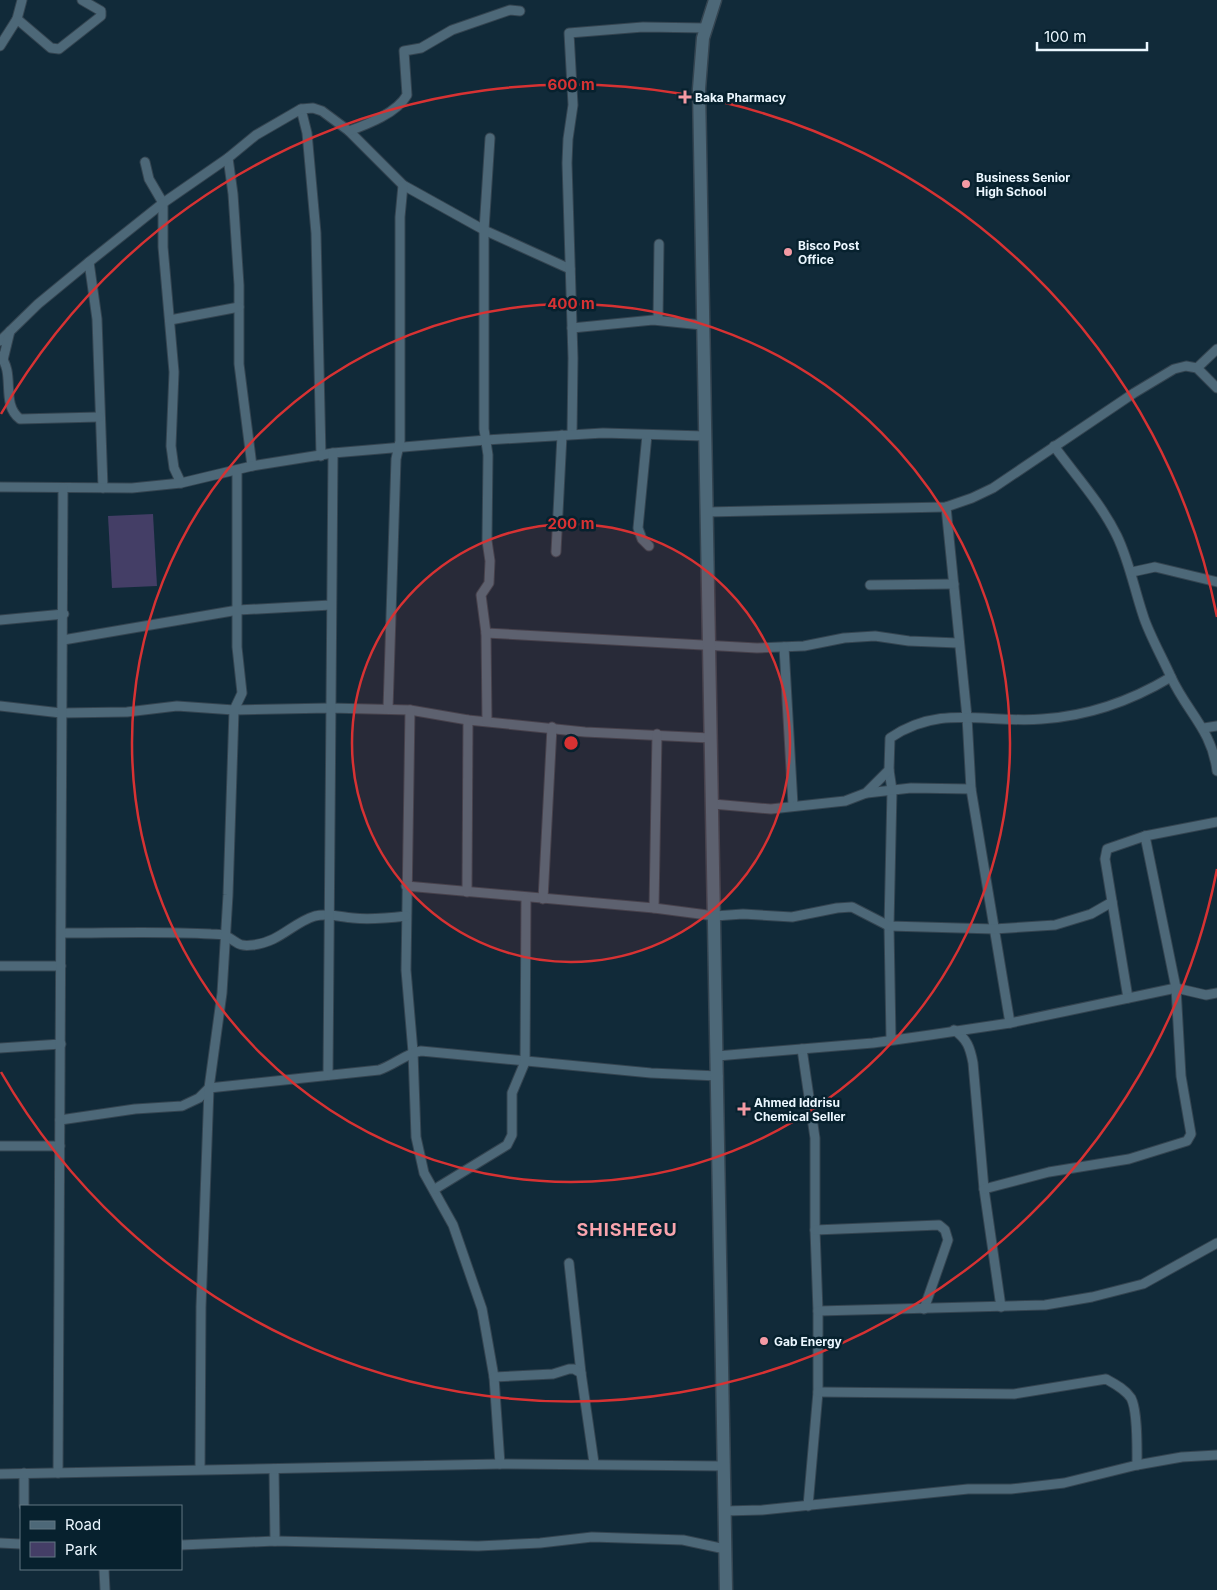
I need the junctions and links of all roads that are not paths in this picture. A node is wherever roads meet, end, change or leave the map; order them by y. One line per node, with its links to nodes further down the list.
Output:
1 (22, 0): 5 (street)
2 (82, 0): 5 (street)
3 (715, 0): 6 (main road)
4 (520, 11): 9 (street)
5 (17, 19): 7 (street)
6 (706, 28): 18 (street); 22 (main road)
7 (0, 46)
8 (301, 109): 9 (street); 11 (street); 39 (street)
9 (350, 131): 13 (street)
10 (490, 138): 15 (street)
11 (228, 158): 14 (street); 19 (street)
12 (146, 162): 14 (street)
13 (403, 185): 15 (street); 37 (street)
14 (163, 203): 17 (street); 20 (street)
15 (484, 230): 18 (street); 35 (street)
16 (659, 244): 21 (street)
17 (89, 262): 24 (street); 30 (street)
18 (570, 269): 23 (street)
19 (239, 307): 20 (street); 40 (street)
20 (170, 320): 42 (street)
21 (658, 320): 22 (street); 23 (street)
22 (702, 324): 34 (main road)
23 (572, 328): 31 (street)
24 (10, 330): 25 (street); 27 (street)
25 (0, 340)
26 (1217, 349): 28 (street)
27 (2, 358): 30 (street)
28 (1197, 368): 29 (street); 36 (street)
29 (1217, 388)
30 (99, 417): 45 (street)
31 (572, 434): 32 (street); 33 (street)
32 (562, 435): 35 (street); 49 (street)
33 (647, 435): 34 (street); 48 (street)
34 (704, 436): 47 (main road)
35 (486, 440): 37 (street); 58 (street)
36 (1054, 446): 46 (street); 50 (street)
37 (399, 447): 38 (street); 66 (street)
38 (333, 453): 39 (street); 54 (street)
39 (321, 456): 40 (street)
40 (252, 466): 41 (street)
41 (237, 470): 42 (street); 55 (street)
42 (181, 482): 45 (street)
43 (0, 487): 44 (street)
44 (64, 488): 45 (street); 56 (street)
45 (103, 488)
46 (946, 506): 47 (street); 52 (street)
47 (707, 512): 61 (main road)
48 (649, 546)
49 (556, 552)
50 (1132, 572): 51 (street); 63 (street)
51 (1217, 582)
52 (954, 584): 53 (street); 60 (street)
53 (870, 585)
54 (331, 606): 55 (street); 65 (street)
55 (238, 610): 59 (street); 67 (street)
56 (64, 614): 57 (street); 59 (street)
57 (0, 620)
58 (486, 633): 61 (street); 72 (street)
59 (63, 640): 69 (street)
60 (958, 643): 62 (street); 70 (street)
61 (708, 646): 62 (street); 77 (main road)
62 (784, 647): 84 (street)
63 (1171, 677): 70 (street); 75 (street)
64 (0, 706): 69 (street)
65 (330, 708): 66 (street); 67 (street); 93 (street)
66 (388, 708): 68 (street)
67 (234, 710): 69 (street); 99 (street)
68 (410, 710): 71 (street); 87 (street)
69 (61, 713): 98 (street)
70 (967, 717): 78 (street); 80 (street)
71 (468, 720): 72 (street); 88 (street)
72 (487, 721): 74 (street)
73 (1217, 726): 75 (street)
74 (552, 727): 76 (street); 90 (street)
75 (1204, 728): 79 (street)
76 (658, 734): 77 (street); 92 (street)
77 (710, 738): 83 (main road)
78 (889, 770): 81 (street); 82 (street)
79 (1217, 771)
80 (971, 789): 81 (street); 97 (street)
81 (892, 790): 82 (street); 96 (street)
82 (866, 793): 84 (street)
83 (713, 804): 84 (street); 95 (main road)
84 (793, 805)
85 (1217, 822): 86 (street)
86 (1145, 836): 91 (street); 102 (street)
87 (406, 886): 88 (street); 94 (street)
88 (467, 892): 89 (street)
89 (526, 898): 90 (street); 113 (street)
90 (543, 899): 92 (street)
91 (1112, 902): 97 (street); 104 (street)
92 (654, 908): 95 (street)
93 (328, 914): 94 (street); 99 (street); 114 (street)
94 (406, 916): 111 (street)
95 (715, 916): 96 (street); 112 (main road)
96 (889, 926): 97 (street); 107 (street)
97 (994, 929): 105 (street)
98 (62, 933): 99 (street); 101 (street)
99 (225, 935): 116 (street)
100 (0, 966): 101 (street)
101 (61, 966): 108 (street)
102 (1176, 988): 103 (street); 104 (street); 121 (street)
103 (1217, 993)
104 (1128, 998): 105 (street)
105 (1010, 1023): 106 (street)
106 (954, 1030): 107 (street); 121 (street)
107 (891, 1039): 110 (street)
108 (61, 1044): 109 (street); 117 (street)
109 (0, 1048)
110 (802, 1049): 112 (street); 122 (street)
111 (413, 1052): 113 (street); 114 (street); 120 (street)
112 (717, 1056): 115 (main road)
113 (525, 1062): 115 (street); 120 (street)
114 (328, 1075): 116 (street)
115 (718, 1076): 135 (main road)
116 (209, 1088): 117 (street); 136 (street)
117 (60, 1120): 119 (street)
118 (0, 1146): 119 (street)
119 (60, 1146): 139 (street)
120 (435, 1189): 129 (street)
121 (984, 1189): 125 (street)
122 (814, 1230): 126 (street); 127 (street)
123 (1217, 1243): 125 (street)
124 (569, 1263): 128 (street)
125 (1001, 1307): 126 (street)
126 (924, 1309): 127 (street)
127 (818, 1311): 130 (street)
128 (581, 1373): 129 (street); 132 (street)
129 (494, 1377): 133 (street)
130 (818, 1392): 134 (street); 142 (street)
131 (1217, 1455): 134 (street)
132 (594, 1463): 133 (street); 135 (street)
133 (500, 1464): 137 (street)
134 (1137, 1465): 142 (street)
135 (723, 1466): 143 (main road)
136 (200, 1469): 137 (street); 139 (street)
137 (274, 1469): 144 (street)
138 (24, 1473): 139 (street); 140 (street); 141 (street)
139 (58, 1473)
140 (0, 1474)
141 (24, 1505)
142 (808, 1506): 143 (street)
143 (724, 1511): 148 (main road)
144 (275, 1541): 147 (street); 148 (street)
145 (0, 1543): 146 (street)
146 (20, 1544)
147 (182, 1545)
148 (725, 1549): 151 (main road)
149 (104, 1570): 150 (street)
150 (105, 1590)
151 (726, 1590)

